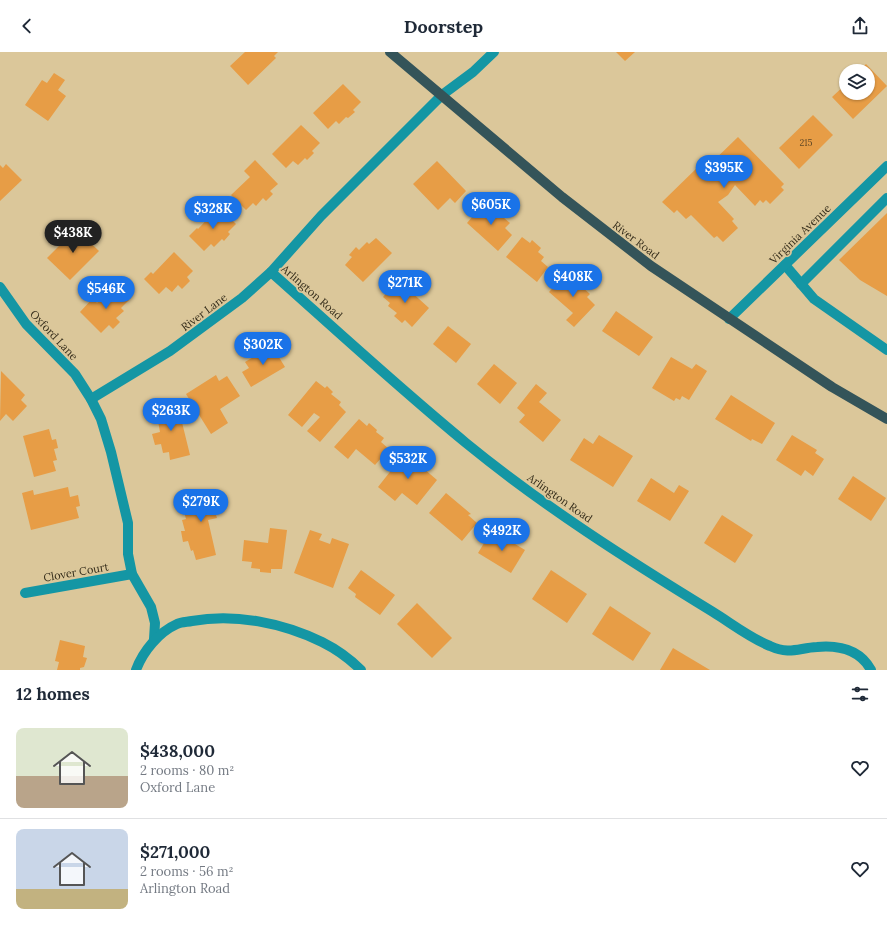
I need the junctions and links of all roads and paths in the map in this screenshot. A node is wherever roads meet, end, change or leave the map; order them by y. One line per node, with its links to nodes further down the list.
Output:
1 (390, 52): 3 (main road, River Road)
2 (494, 52): 3 (street, River Lane)
3 (442, 95): 7 (street, River Lane); 10 (main road, River Road)
4 (887, 166): 6 (street, Virginia Avenue)
5 (887, 198): 8 (street)
6 (785, 265): 8 (street); 10 (street, Virginia Avenue)
7 (271, 272): 12 (street, River Lane); 19 (street, Arlington Road)
8 (801, 284): 11 (street)
9 (0, 287): 12 (street, Oxford Lane)
10 (729, 319): 13 (main road, River Road)
11 (887, 350)
12 (91, 399): 14 (street)
13 (887, 419)
14 (132, 574): 15 (street, Clover Court); 16 (street)
15 (25, 593)
16 (154, 640): 17 (street); 18 (street)
17 (136, 670)
18 (361, 670)
19 (871, 670)

